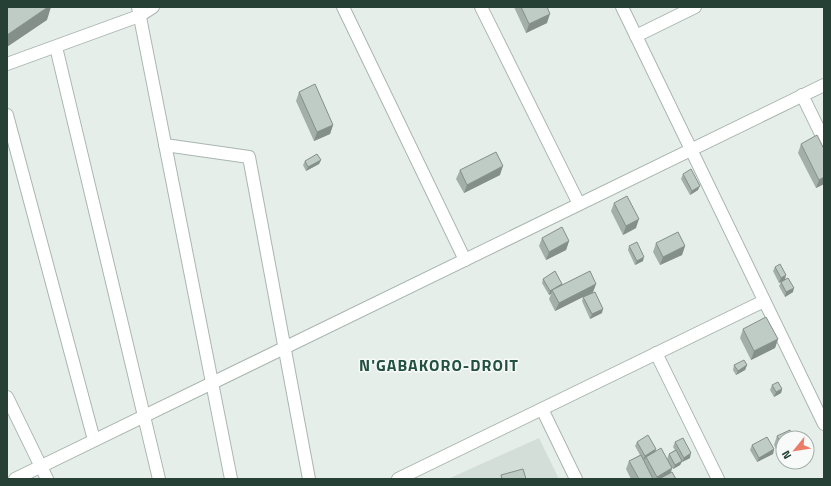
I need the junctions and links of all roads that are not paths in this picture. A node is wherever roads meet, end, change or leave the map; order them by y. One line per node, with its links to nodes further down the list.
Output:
1 (153, 7): 6 (street)
2 (343, 7): 17 (street)
3 (481, 7): 16 (street)
4 (622, 7): 7 (street)
5 (695, 7): 7 (street)
6 (138, 12): 8 (street); 14 (street)
7 (636, 36): 15 (street)
8 (56, 47): 9 (street); 24 (street)
9 (7, 64)
10 (824, 85): 11 (street)
11 (802, 95): 13 (street); 15 (street)
12 (7, 115): 26 (street)
13 (824, 140)
14 (164, 145): 19 (street); 21 (street)
15 (691, 150): 16 (street); 18 (street)
16 (579, 204): 17 (street)
17 (465, 260): 19 (street)
18 (764, 301): 20 (street); 25 (street)
19 (285, 348): 21 (street); 32 (street)
20 (656, 353): 23 (street); 35 (street)
21 (212, 383): 24 (street); 31 (street)
22 (7, 396): 27 (street)
23 (542, 409): 33 (street); 34 (street)
24 (144, 416): 26 (street); 30 (street)
25 (824, 424)
26 (94, 440): 27 (street)
27 (41, 466): 28 (street); 29 (street)
28 (14, 479)
29 (47, 479)
30 (159, 479)
31 (231, 479)
32 (309, 479)
33 (398, 479)
34 (576, 479)
35 (718, 479)

